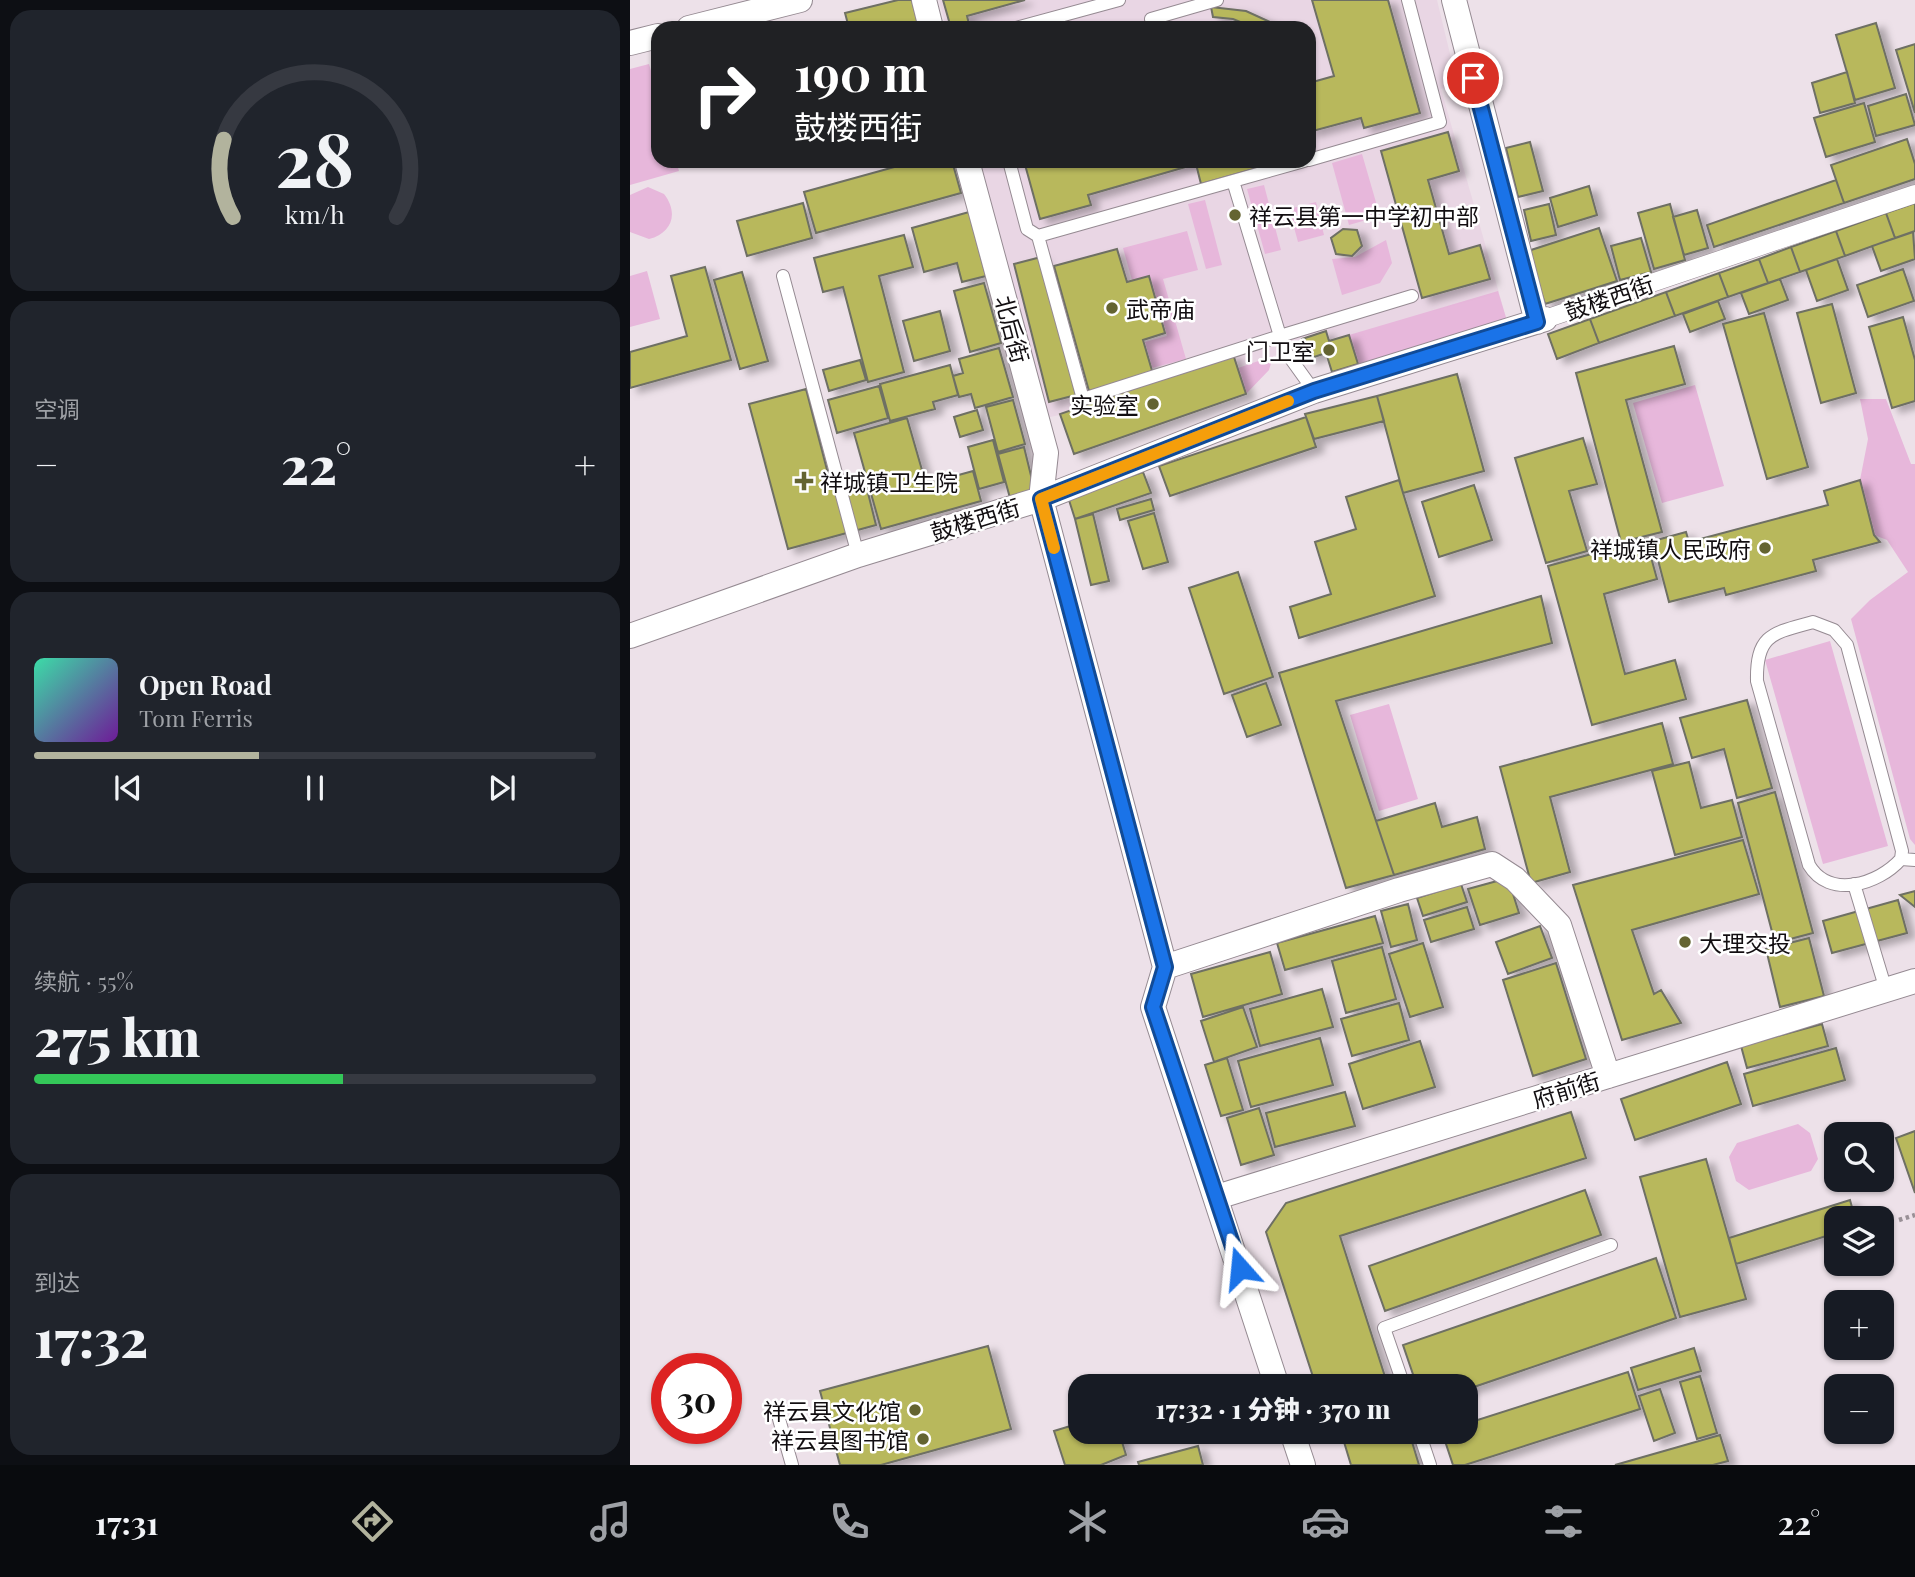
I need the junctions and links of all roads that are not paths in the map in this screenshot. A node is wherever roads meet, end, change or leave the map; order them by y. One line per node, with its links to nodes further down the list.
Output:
1 (800, 0): 8 (street)
2 (924, 0): 9 (street)
3 (1119, 0): 10 (lane)
4 (1217, 0): 7 (lane)
5 (1408, 0): 13 (lane)
6 (1454, 0): 22 (street)
7 (1151, 19)
8 (717, 21)
9 (929, 21)
10 (1042, 21)
11 (651, 38): 12 (street)
12 (630, 43)
13 (1316, 157)
14 (969, 168): 25 (street, 北后街)
15 (1011, 168): 19 (lane)
16 (1279, 168): 17 (lane)
17 (1233, 181): 19 (lane); 23 (lane)
18 (1915, 194): 22 (street, 鼓楼西街)
19 (1038, 236): 23 (lane)
20 (783, 276): 26 (lane)
21 (1412, 296): 23 (lane)
22 (1541, 321): 24 (street, 鼓楼西街)
23 (1280, 336): 24 (lane)
24 (1314, 391): 25 (street, 鼓楼西街)
25 (1041, 499): 26 (street, 鼓楼西街); 31 (street)
26 (858, 555): 27 (street, 鼓楼西街)
27 (630, 636)
28 (1901, 859): 29 (lane); 30 (lane); 30 (lane)
29 (1915, 860)
30 (1854, 884): 33 (lane)
31 (1165, 967): 34 (street); 35 (street)
32 (1915, 981): 33 (street, 府前街)
33 (1886, 990): 34 (street, 府前街)
34 (1608, 1076): 35 (street, 府前街)
35 (1217, 1197): 37 (street)
36 (1611, 1245): 38 (lane)
37 (1273, 1374)
38 (1400, 1374)
39 (779, 1419): 42 (lane)
40 (1296, 1444): 43 (street)
41 (1423, 1444): 44 (lane)
42 (792, 1465)
43 (1303, 1465)
44 (1430, 1465)

